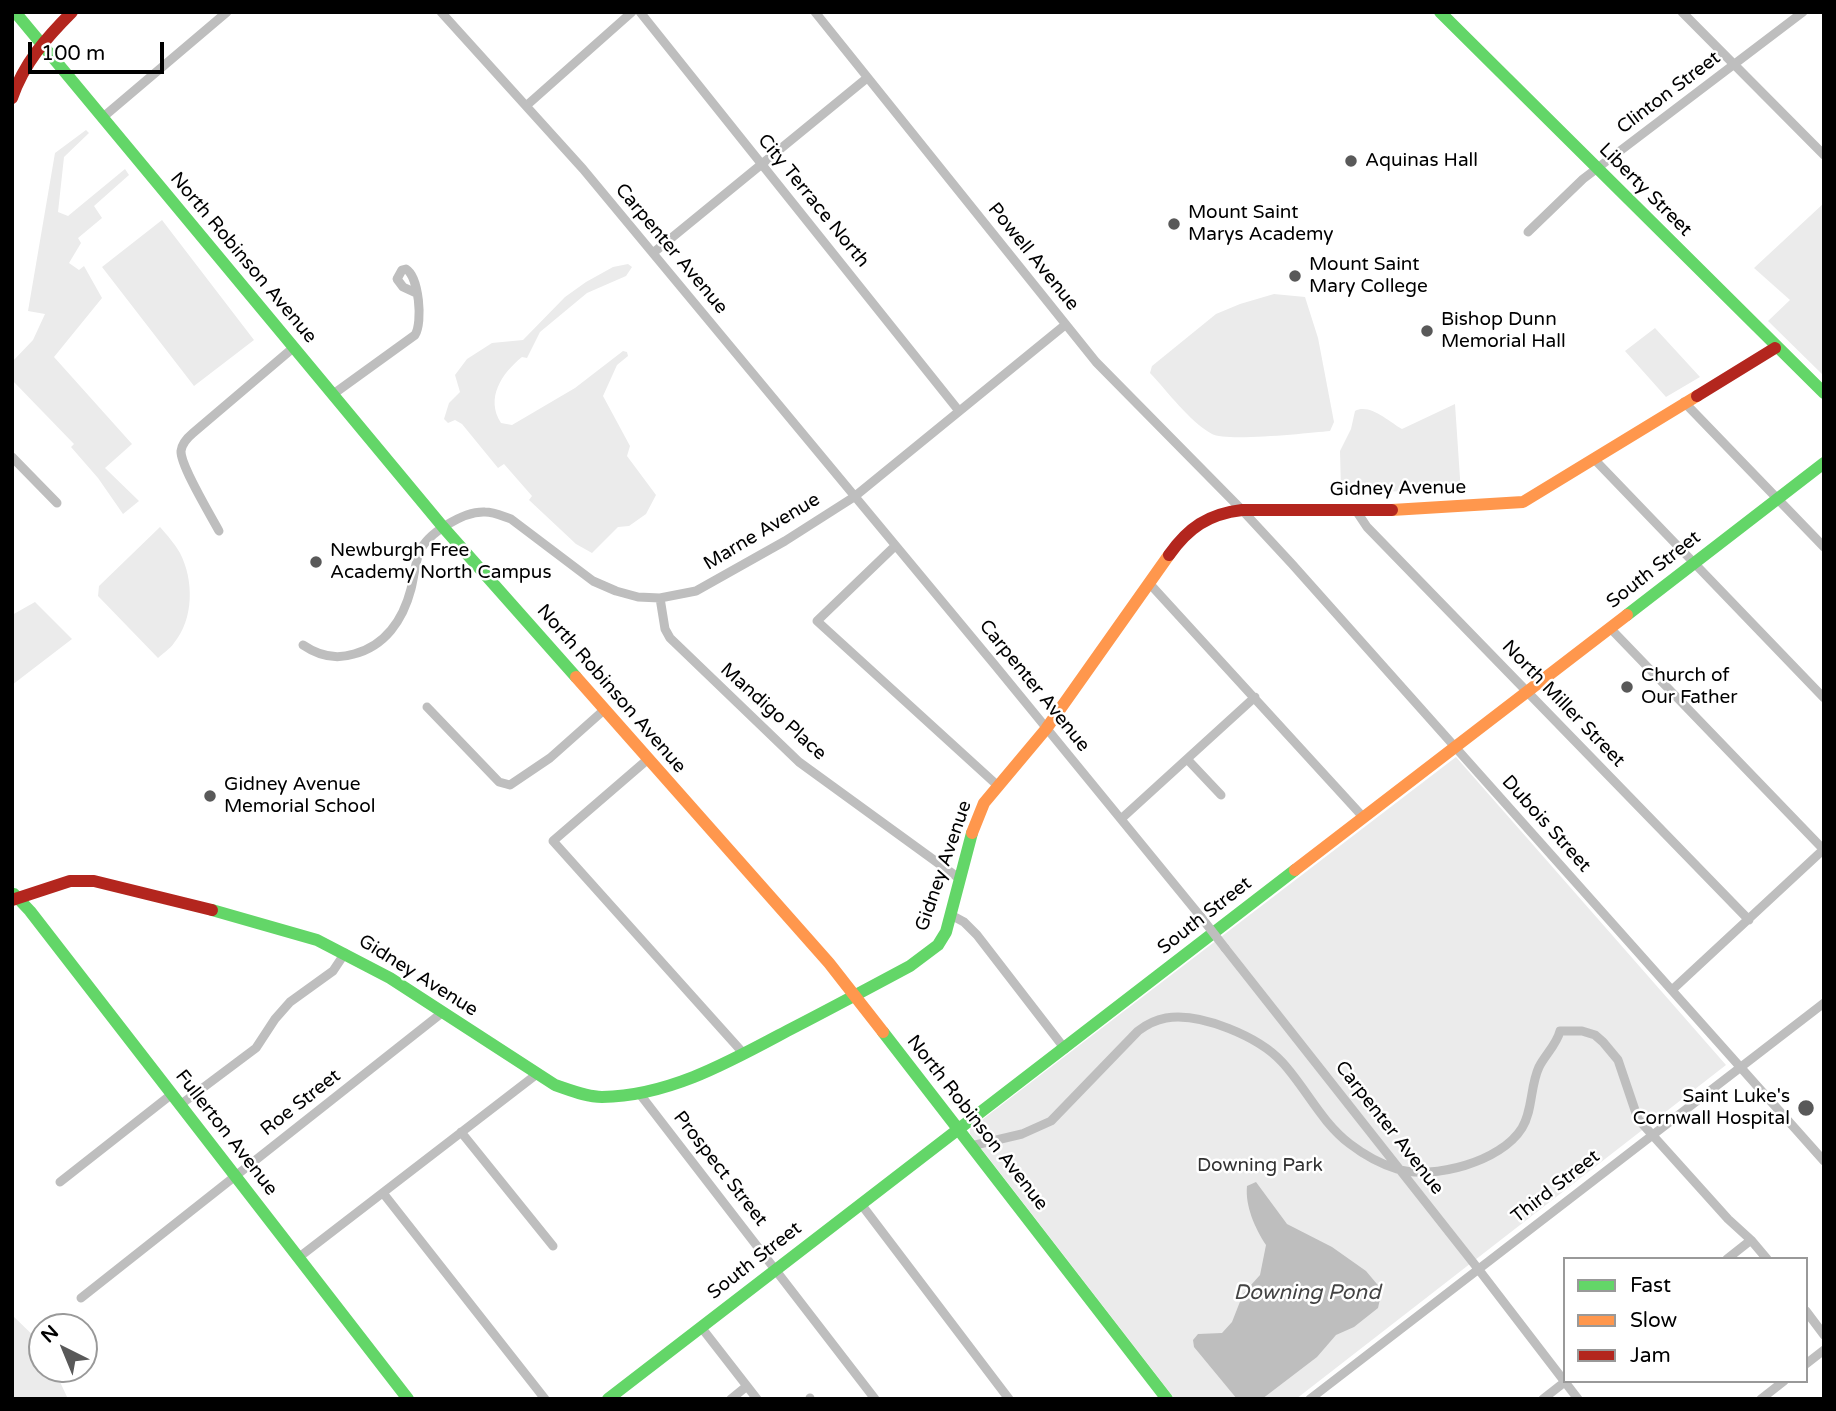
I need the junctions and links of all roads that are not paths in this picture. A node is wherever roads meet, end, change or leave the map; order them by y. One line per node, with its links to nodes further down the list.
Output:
1 (15, 12): 11 (main road, North Robinson Avenue)
2 (72, 12): 11 (main road)
3 (226, 12): 16 (street)
4 (441, 12): 15 (street, Carpenter Avenue)
5 (632, 12): 15 (street)
6 (640, 12): 18 (street, City Terrace North)
7 (815, 12): 13 (street, Powell Avenue)
8 (1440, 12): 19 (main road, Liberty Street)
9 (1682, 12): 12 (street)
10 (1803, 12): 12 (street, Clinton Street)
11 (41, 43): 14 (main road); 16 (main road, North Robinson Avenue)
12 (1734, 65): 17 (street); 19 (street, Clinton Street)
13 (867, 78): 18 (street); 23 (street, Powell Avenue)
14 (12, 98)
15 (526, 106): 21 (street, Carpenter Avenue)
16 (102, 118): 24 (main road, North Robinson Avenue)
17 (1824, 155)
18 (761, 165): 21 (street); 29 (street, City Terrace North)
19 (1597, 169): 20 (street, Clinton Street); 25 (main road, Liberty Street)
20 (1528, 233)
21 (653, 253): 33 (street, Carpenter Avenue)
22 (416, 293): 27 (street)
23 (1065, 325): 29 (street, Marne Avenue); 37 (street, Powell Avenue)
24 (293, 348): 27 (main road, North Robinson Avenue); 39 (street)
25 (1775, 348): 26 (main road, Liberty Street); 28 (main road, Gidney Avenue)
26 (1824, 393)
27 (332, 395): 38 (main road, North Robinson Avenue)
28 (1684, 402): 31 (main road, Gidney Avenue); 34 (street)
29 (960, 411): 33 (street, Marne Avenue)
30 (12, 457): 35 (street)
31 (1594, 458): 36 (main road, Gidney Avenue); 42 (street)
32 (1824, 463): 34 (main road, South Street)
33 (854, 497): 40 (street, Carpenter Avenue); 44 (street, Marne Avenue)
34 (1777, 498): 41 (street); 42 (main road, South Street)
35 (57, 503)
36 (1356, 509): 37 (main road, Gidney Avenue); 47 (street, North Miller Street)
37 (1242, 510): 43 (main road, Gidney Avenue); 53 (street, Dubois Street)
38 (443, 527): 44 (street, Marne Avenue); 46 (street); 51 (main road, North Robinson Avenue)
39 (219, 531)
40 (895, 546): 52 (street, Carpenter Avenue); 56 (street)
41 (1824, 547)
42 (1694, 564): 45 (main road, South Street); 49 (street)
43 (1149, 583): 48 (street); 52 (main road, Gidney Avenue)
44 (660, 598): 61 (street, Mandigo Place)
45 (1610, 628): 47 (main road, South Street); 60 (street)
46 (303, 645)
47 (1527, 693): 53 (main road, South Street); 64 (street, North Miller Street)
48 (1255, 697): 54 (street); 58 (street)
49 (1824, 698)
50 (427, 707): 51 (street)
51 (604, 710): 55 (main road, North Robinson Avenue)
52 (1046, 729): 56 (main road, Gidney Avenue); 59 (street, Carpenter Avenue)
53 (1456, 748): 58 (main road, South Street); 66 (street, Dubois Street)
54 (1187, 759): 57 (street); 59 (street)
55 (647, 760): 67 (main road, North Robinson Avenue); 71 (street)
56 (997, 785): 61 (main road, Gidney Avenue)
57 (1221, 795)
58 (1364, 818): 70 (main road, South Street)
59 (1121, 819): 82 (street, Carpenter Avenue, bridge)
60 (1823, 850): 64 (street)
61 (960, 879): 63 (main road, Gidney Avenue)
62 (14, 897): 65 (main road, Gidney Avenue); 75 (main road, Fullerton Avenue)
63 (951, 915): 67 (main road, Gidney Avenue); 70 (street)
64 (1749, 920): 66 (street)
65 (345, 953): 69 (main road, Gidney Avenue); 76 (street)
66 (1672, 990): 72 (street, Dubois Street)
67 (854, 995): 71 (main road, Gidney Avenue); 77 (main road, North Robinson Avenue)
68 (1824, 1003): 72 (street, Third Street)
69 (443, 1012): 73 (main road, Gidney Avenue); 83 (street, Roe Street)
70 (1065, 1049): 77 (main road, South Street)
71 (744, 1054): 74 (main road, Gidney Avenue)
72 (1741, 1067): 79 (street, Third Street); 81 (street, Dubois Street)
73 (537, 1074): 74 (main road, Gidney Avenue); 78 (street)
74 (639, 1093): 93 (street, Prospect Street)
75 (172, 1094): 76 (main road, Fullerton Avenue); 84 (street)
76 (180, 1105): 83 (main road, Fullerton Avenue)
77 (958, 1129): 80 (main road, North Robinson Avenue); 86 (main road, South Street)
78 (461, 1132): 85 (street); 88 (street)
79 (1652, 1135): 82 (street); 87 (street); 92 (street, Third Street)
80 (971, 1146): 82 (street); 112 (main road, North Robinson Avenue)
81 (1824, 1161)
82 (1398, 1169): 92 (street, Carpenter Avenue)
83 (236, 1177): 91 (main road, Fullerton Avenue); 94 (street, Roe Street)
84 (60, 1182)
85 (383, 1193): 91 (street); 106 (street)
86 (860, 1205): 93 (main road, South Street); 111 (street)
87 (1751, 1240): 89 (street); 90 (street)
88 (553, 1246)
89 (1730, 1257)
90 (1765, 1257)
91 (298, 1258): 105 (main road, Fullerton Avenue)
92 (1479, 1269): 100 (street, Carpenter Avenue); 113 (street, Third Street)
93 (776, 1270): 96 (main road, South Street); 110 (street, Prospect Street)
94 (80, 1298)
95 (1808, 1314): 97 (street)
96 (702, 1327): 104 (street); 107 (main road, South Street)
97 (1824, 1335)
98 (1824, 1350): 99 (street)
99 (1808, 1362)
100 (1563, 1379)
101 (1564, 1383): 114 (street)
102 (1566, 1383): 115 (street, Carpenter Avenue)
103 (1781, 1383): 116 (street)
104 (747, 1386): 108 (street); 109 (street)
105 (408, 1399)
106 (545, 1399)
107 (608, 1399)
108 (732, 1399)
109 (757, 1399)
110 (876, 1399)
111 (1009, 1399)
112 (1167, 1399)
113 (1310, 1399)
114 (1543, 1399)
115 (1577, 1399)
116 (1761, 1399)

